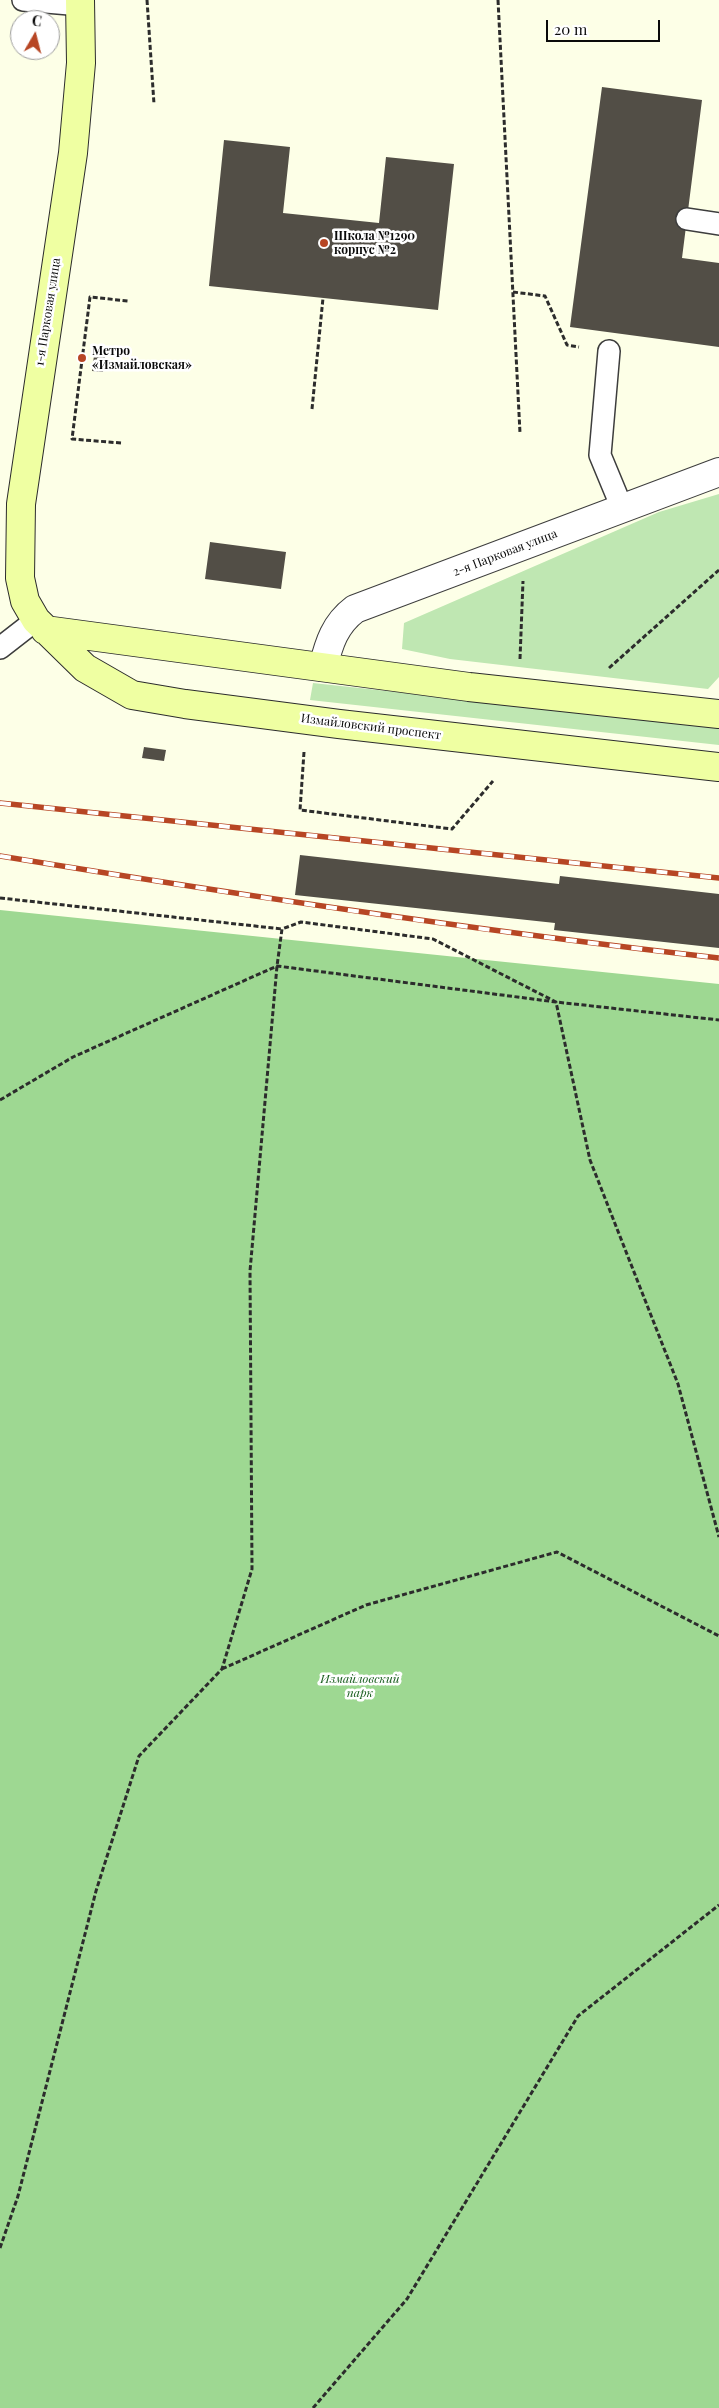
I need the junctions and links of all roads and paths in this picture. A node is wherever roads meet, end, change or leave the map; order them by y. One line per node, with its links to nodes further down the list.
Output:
1 (23, 0): 4 (lane)
2 (147, 0): 5 (path)
3 (498, 0): 8 (path)
4 (81, 2): 19 (street, 1-я Парковая улица)
5 (154, 104)
6 (687, 219): 7 (lane)
7 (719, 224)
8 (513, 292): 11 (path); 13 (path)
9 (323, 298): 12 (path)
10 (128, 301): 14 (path)
11 (610, 351): 16 (lane)
12 (312, 409)
13 (520, 433)
14 (121, 443)
15 (719, 472): 16 (street, 2-я Парковая улица)
16 (622, 508): 17 (street, 2-я Парковая улица)
17 (525, 545): 21 (path); 22 (street, 2-я Парковая улица)
18 (719, 570): 23 (path)
19 (40, 625): 20 (lane); 22 (street); 26 (street, Измайловский проспект)
20 (0, 648)
21 (529, 661)
22 (323, 667): 24 (street)
23 (606, 671)
24 (719, 714)
25 (304, 757): 27 (path)
26 (719, 767)
27 (493, 781)
28 (0, 898): 29 (path)
29 (282, 928): 30 (path); 31 (path)
30 (277, 966): 31 (path); 33 (path); 36 (path)
31 (556, 1002): 32 (path); 34 (path)
32 (719, 1020)
33 (0, 1100)
34 (719, 1537)
35 (719, 1636): 36 (path)
36 (222, 1669): 38 (path)
37 (719, 1905): 39 (path)
38 (0, 2248)
39 (313, 2408)

